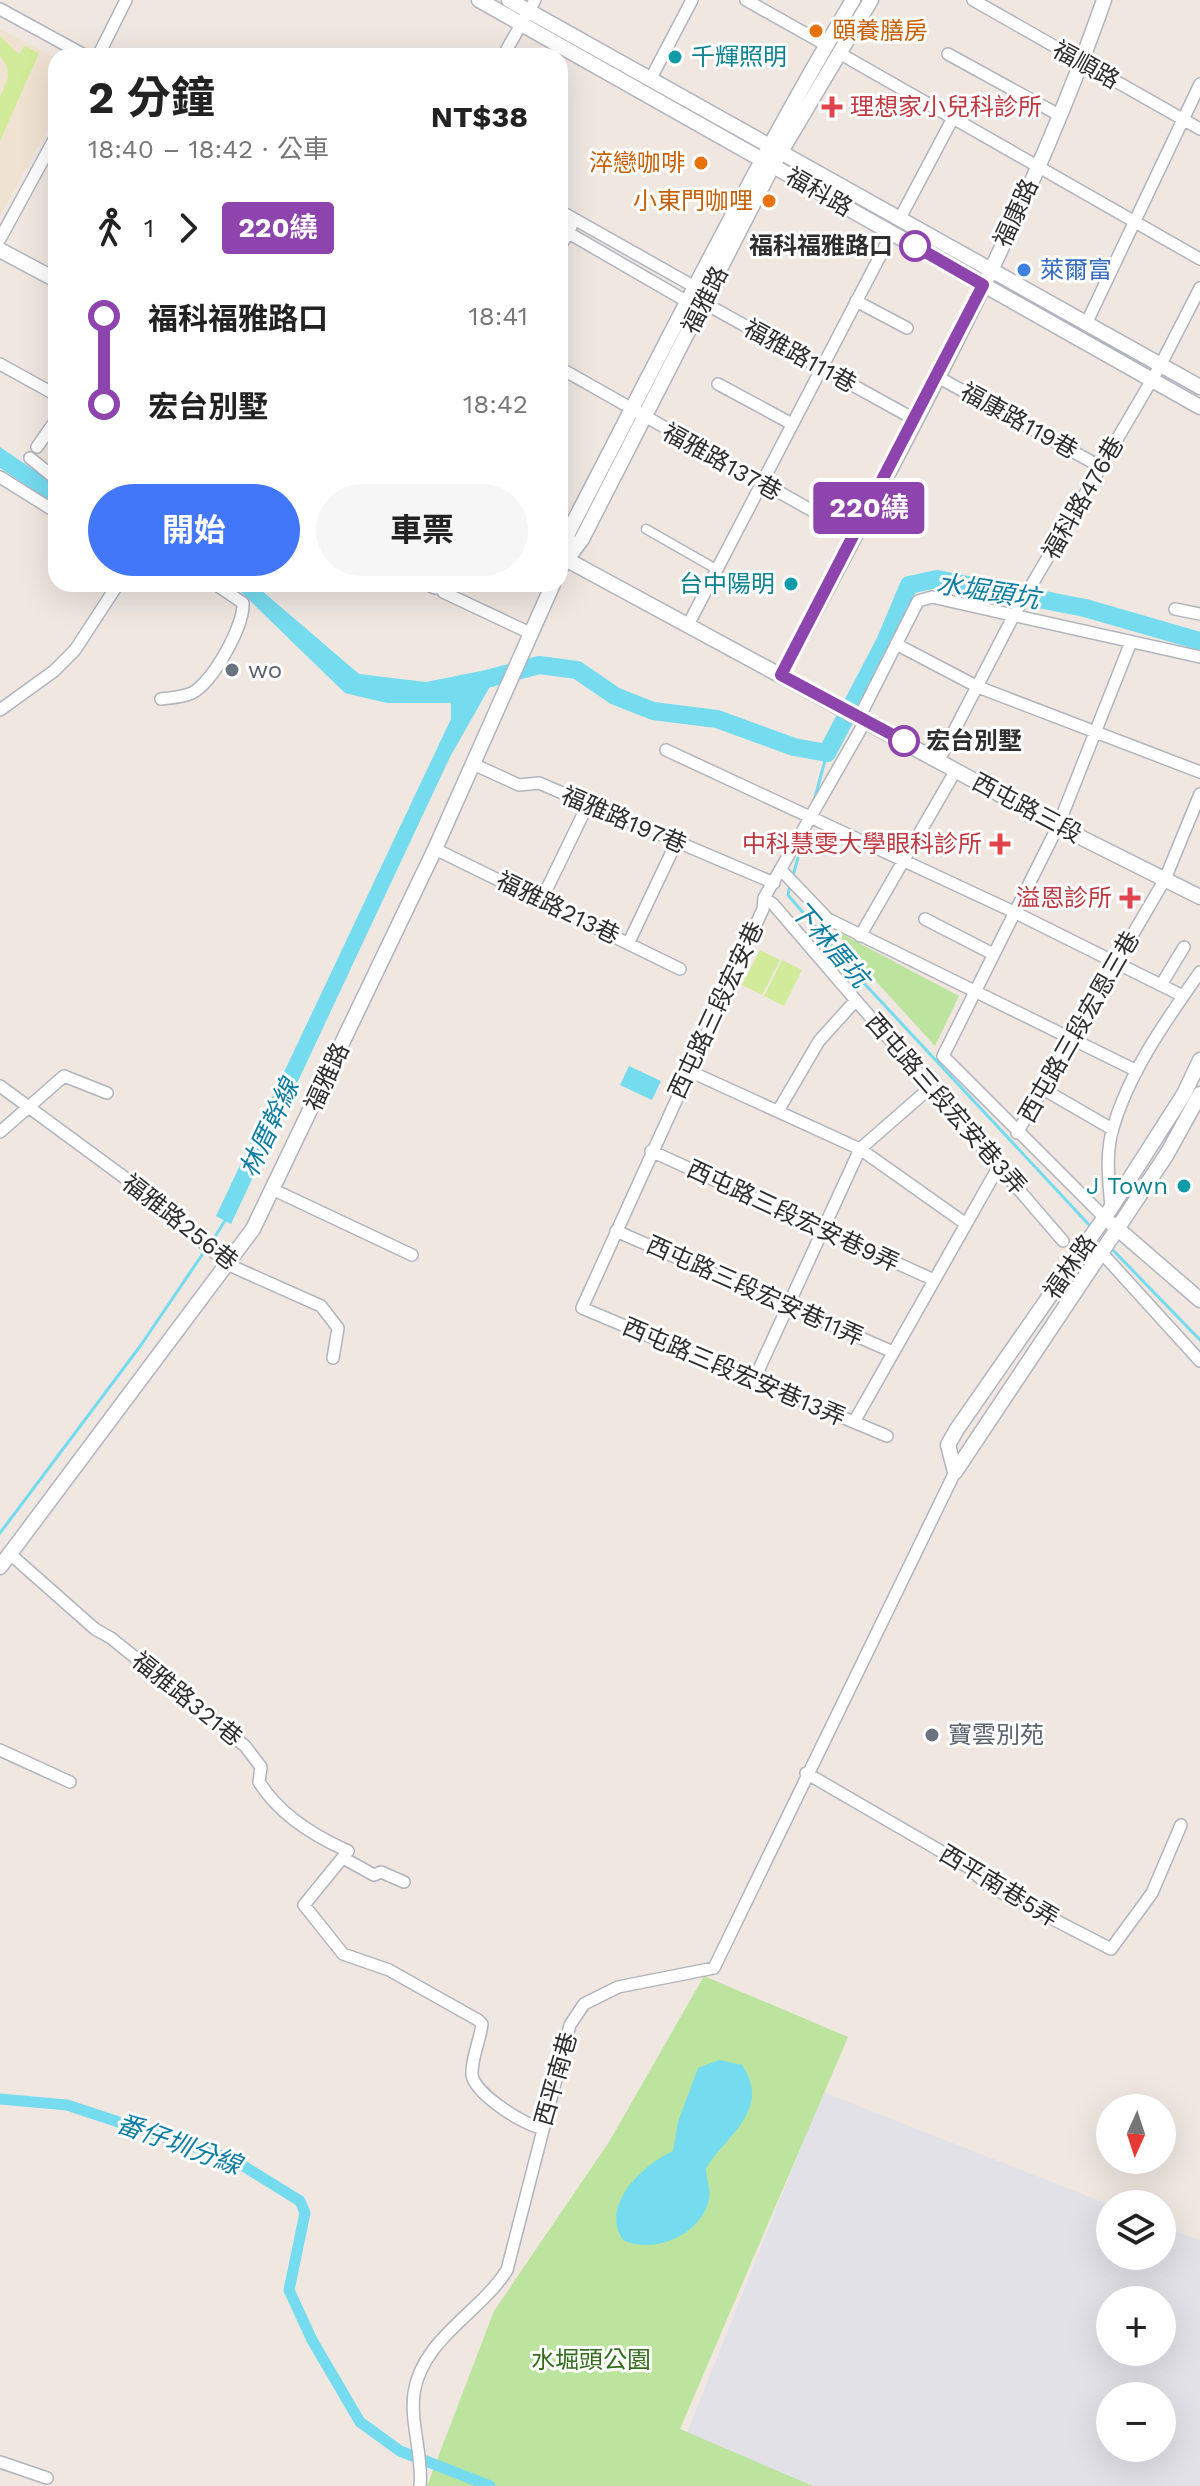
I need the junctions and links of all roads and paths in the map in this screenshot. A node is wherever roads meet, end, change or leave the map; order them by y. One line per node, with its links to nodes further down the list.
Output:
1 (126, 0): 13 (street)
2 (479, 0): 11 (street, 福科路)
3 (509, 0): 11 (street, 福科路)
4 (692, 0): 18 (street)
5 (746, 0): 15 (street)
6 (853, 0): 15 (street, 福雅路)
7 (871, 0): 15 (street, 福雅路)
8 (973, 0): 17 (street, 福順路)
9 (1104, 0): 17 (street, 福康路)
10 (0, 9): 12 (street)
11 (528, 11): 14 (street); 18 (street, 福科路); 25 (street, 福科路)
12 (71, 48)
13 (102, 48)
14 (507, 48)
15 (833, 49): 21 (street); 25 (street, 福雅路)
16 (948, 54): 20 (street)
17 (1082, 62): 20 (street, 福康路); 22 (street, 福順路)
18 (650, 80): 25 (street, 福科路)
19 (1200, 84): 22 (street)
20 (1059, 115): 26 (street, 福康路)
21 (953, 118): 26 (street); 31 (street)
22 (1183, 119): 23 (street, 福順路); 29 (street)
23 (1200, 129)
24 (48, 151): 33 (street)
25 (770, 156): 31 (street, 福科路); 39 (street, 福雅路); 43 (street, 福雅路)
26 (1038, 165): 29 (street); 36 (street, 福康路)
27 (568, 215): 28 (street)
28 (575, 219): 30 (street); 39 (street)
29 (1136, 223): 35 (street); 46 (street)
30 (568, 226)
31 (895, 227): 36 (street, 福科路); 38 (street, 福科路); 42 (street)
32 (568, 232): 41 (street)
33 (0, 239)
34 (0, 250): 37 (street)
35 (1200, 259)
36 (990, 270): 38 (street, 福康路); 46 (street, 福科路)
37 (48, 276)
38 (983, 285): 52 (street, 福康路); 53 (street, 福科路)
39 (693, 286): 41 (street, 福雅路); 43 (street, 福雅路111巷)
40 (1200, 288): 44 (street, 福科路476巷)
41 (686, 301): 58 (street, 福雅路)
42 (856, 301): 47 (street); 50 (street)
43 (704, 303): 50 (street, 福雅路111巷); 58 (street, 福雅路)
44 (1187, 315): 45 (street); 49 (street, 福科路476巷)
45 (1200, 322)
46 (1086, 324): 49 (street, 福科路)
47 (907, 328)
48 (0, 364): 56 (street)
49 (1160, 366): 53 (street, 福科路476巷); 55 (street, 福科路)
50 (821, 367): 59 (street, 福雅路111巷); 60 (street)
51 (568, 373): 58 (street, 福雅路137巷)
52 (936, 376): 59 (street, 福康路); 64 (street, 福康路119巷)
53 (1152, 380): 57 (street, 福科路); 64 (street, 福科路476巷)
54 (718, 384): 60 (street)
55 (1200, 387)
56 (48, 391)
57 (1200, 407)
58 (638, 414): 67 (street, 福雅路137巷); 70 (street, 福雅路)
59 (914, 419): 71 (street, 福康路)
60 (792, 424): 67 (street)
61 (48, 431): 62 (street)
62 (37, 447)
63 (30, 458): 65 (street)
64 (1101, 467): 80 (street, 福科路476巷)
65 (48, 473)
66 (0, 477): 68 (street)
67 (760, 484): 71 (street, 福雅路137巷); 73 (street)
68 (48, 507)
69 (646, 529): 73 (street)
70 (568, 533)
71 (855, 535): 88 (street, 福康路)
72 (568, 564): 82 (street, 西屯路三段)
73 (716, 569): 82 (street)
74 (113, 592): 91 (street)
75 (227, 592): 78 (street)
76 (443, 592): 83 (street)
77 (549, 592): 83 (street, 福雅路)
78 (243, 603): 87 (street); 90 (street)
79 (1175, 609): 81 (street)
80 (1016, 613): 84 (street, 西屯路三段宏安巷); 85 (street, 西屯路三段宏安巷); 89 (street, 福科路476巷)
81 (1200, 614)
82 (688, 625): 88 (street, 西屯路三段)
83 (530, 633): 96 (street, 福雅路)
84 (1131, 642): 86 (street, 西屯路三段宏安巷); 93 (street)
85 (896, 644): 89 (street); 92 (street, 西屯路三段宏安巷)
86 (1200, 657)
87 (222, 666)
88 (781, 675): 92 (street, 西屯路三段)
89 (978, 687): 93 (street); 95 (street, 福科路476巷)
90 (161, 699)
91 (0, 710)
92 (855, 714): 95 (street, 西屯路三段); 101 (street, 西屯路三段宏安巷)
93 (1096, 730): 98 (street); 103 (street)
94 (666, 750): 101 (street)
95 (939, 760): 97 (street, 西屯路三段)
96 (473, 764): 100 (street, 福雅路197巷); 105 (street, 福雅路)
97 (956, 770): 103 (street, 西屯路三段); 106 (street)
98 (1200, 772)
99 (1200, 794): 102 (street, 西屯路三段宏恩三巷)
100 (588, 804): 104 (street, 福雅路197巷); 112 (street)
101 (810, 816): 106 (street); 107 (street, 西屯路三段宏安巷)
102 (1195, 824): 108 (street, 西屯路三段宏恩三巷)
103 (1058, 826): 108 (street, 西屯路三段); 113 (street)
104 (676, 843): 109 (street, 福雅路197巷); 116 (street)
105 (435, 849): 112 (street, 福雅路213巷); 143 (street, 福雅路)
106 (904, 860): 113 (street); 115 (street)
107 (782, 871): 109 (street, 西屯路三段宏安巷); 115 (street)
108 (1165, 879): 110 (street, 西屯路三段); 119 (street, 西屯路三段宏恩三巷)
109 (774, 883): 111 (street, 西屯路三段宏安巷)
110 (1200, 897)
111 (764, 898): 125 (street, 西屯路三段宏安巷3弄); 128 (street, 西屯路三段宏安巷)
112 (542, 899): 116 (street, 福雅路213巷)
113 (1014, 912): 118 (street); 119 (street)
114 (925, 919): 118 (street)
115 (860, 936): 123 (street)
116 (629, 942): 120 (street, 福雅路213巷)
117 (1184, 947): 122 (street)
118 (993, 954): 123 (street)
119 (1115, 963): 122 (street); 126 (street, 西屯路三段宏恩三巷)
120 (680, 969)
121 (1200, 972): 124 (street)
122 (1161, 985): 124 (street)
123 (974, 993): 126 (street); 139 (street)
124 (1183, 996): 129 (street)
125 (856, 1000): 131 (street, 西屯路三段宏安巷3弄); 136 (street)
126 (1071, 1041): 129 (street); 132 (street, 西屯路三段宏恩三巷)
127 (1200, 1060): 134 (street, 福林路)
128 (687, 1070): 136 (street); 141 (street, 西屯路三段宏安巷)
129 (1137, 1071): 137 (street)
130 (0, 1086): 135 (street, 福雅路256巷)
131 (931, 1087): 140 (street); 142 (street, 西屯路三段宏安巷3弄)
132 (1043, 1089): 137 (street); 139 (street, 西屯路三段宏恩三巷)
133 (107, 1093): 135 (street)
134 (1195, 1098): 145 (street, 福林路); 149 (street, 福林路)
135 (30, 1109): 138 (street); 151 (street, 福雅路256巷)
136 (778, 1111): 140 (street)
137 (1112, 1129): 145 (street)
138 (0, 1132)
139 (1017, 1133): 145 (street)
140 (860, 1149): 144 (street); 146 (street)
141 (651, 1151): 146 (street, 西屯路三段宏安巷9弄); 147 (street, 西屯路三段宏安巷)
142 (999, 1166): 144 (street); 148 (street, 西屯路三段宏安巷3弄)
143 (274, 1190): 150 (street); 151 (street, 福雅路)
144 (966, 1224): 152 (street)
145 (1101, 1224): 149 (street); 162 (street, 福林路)
146 (823, 1230): 152 (street, 西屯路三段宏安巷9弄); 154 (street)
147 (616, 1231): 154 (street, 西屯路三段宏安巷11弄); 155 (street, 西屯路三段宏安巷)
148 (1063, 1241)
149 (1108, 1242): 153 (street); 158 (street); 162 (street, 福林路)
150 (412, 1255)
151 (229, 1265): 157 (street, 福雅路256巷); 164 (street, 福雅路)
152 (934, 1280): 156 (street)
153 (1200, 1300)
154 (788, 1306): 156 (street, 西屯路三段宏安巷11弄); 159 (street)
155 (582, 1308): 159 (street, 西屯路三段宏安巷13弄)
156 (893, 1352): 160 (street)
157 (333, 1358)
158 (1200, 1361)
159 (754, 1380): 160 (street, 西屯路三段宏安巷13弄)
160 (854, 1422): 161 (street, 西屯路三段宏安巷13弄)
161 (887, 1436)
162 (955, 1472): 163 (street, 福林路)
163 (917, 1544): 167 (street, 西平南巷)
164 (9, 1553): 165 (street, 福雅路); 170 (street, 福雅路321巷)
165 (0, 1567)
166 (0, 1750): 168 (street)
167 (806, 1773): 169 (street, 西平南巷5弄); 172 (street, 西平南巷)
168 (70, 1782)
169 (1181, 1825)
170 (343, 1858): 171 (street); 172 (street)
171 (404, 1882)
172 (541, 2128): 175 (street, 西平南巷)
173 (0, 2462): 174 (street)
174 (47, 2478)
175 (420, 2486)

